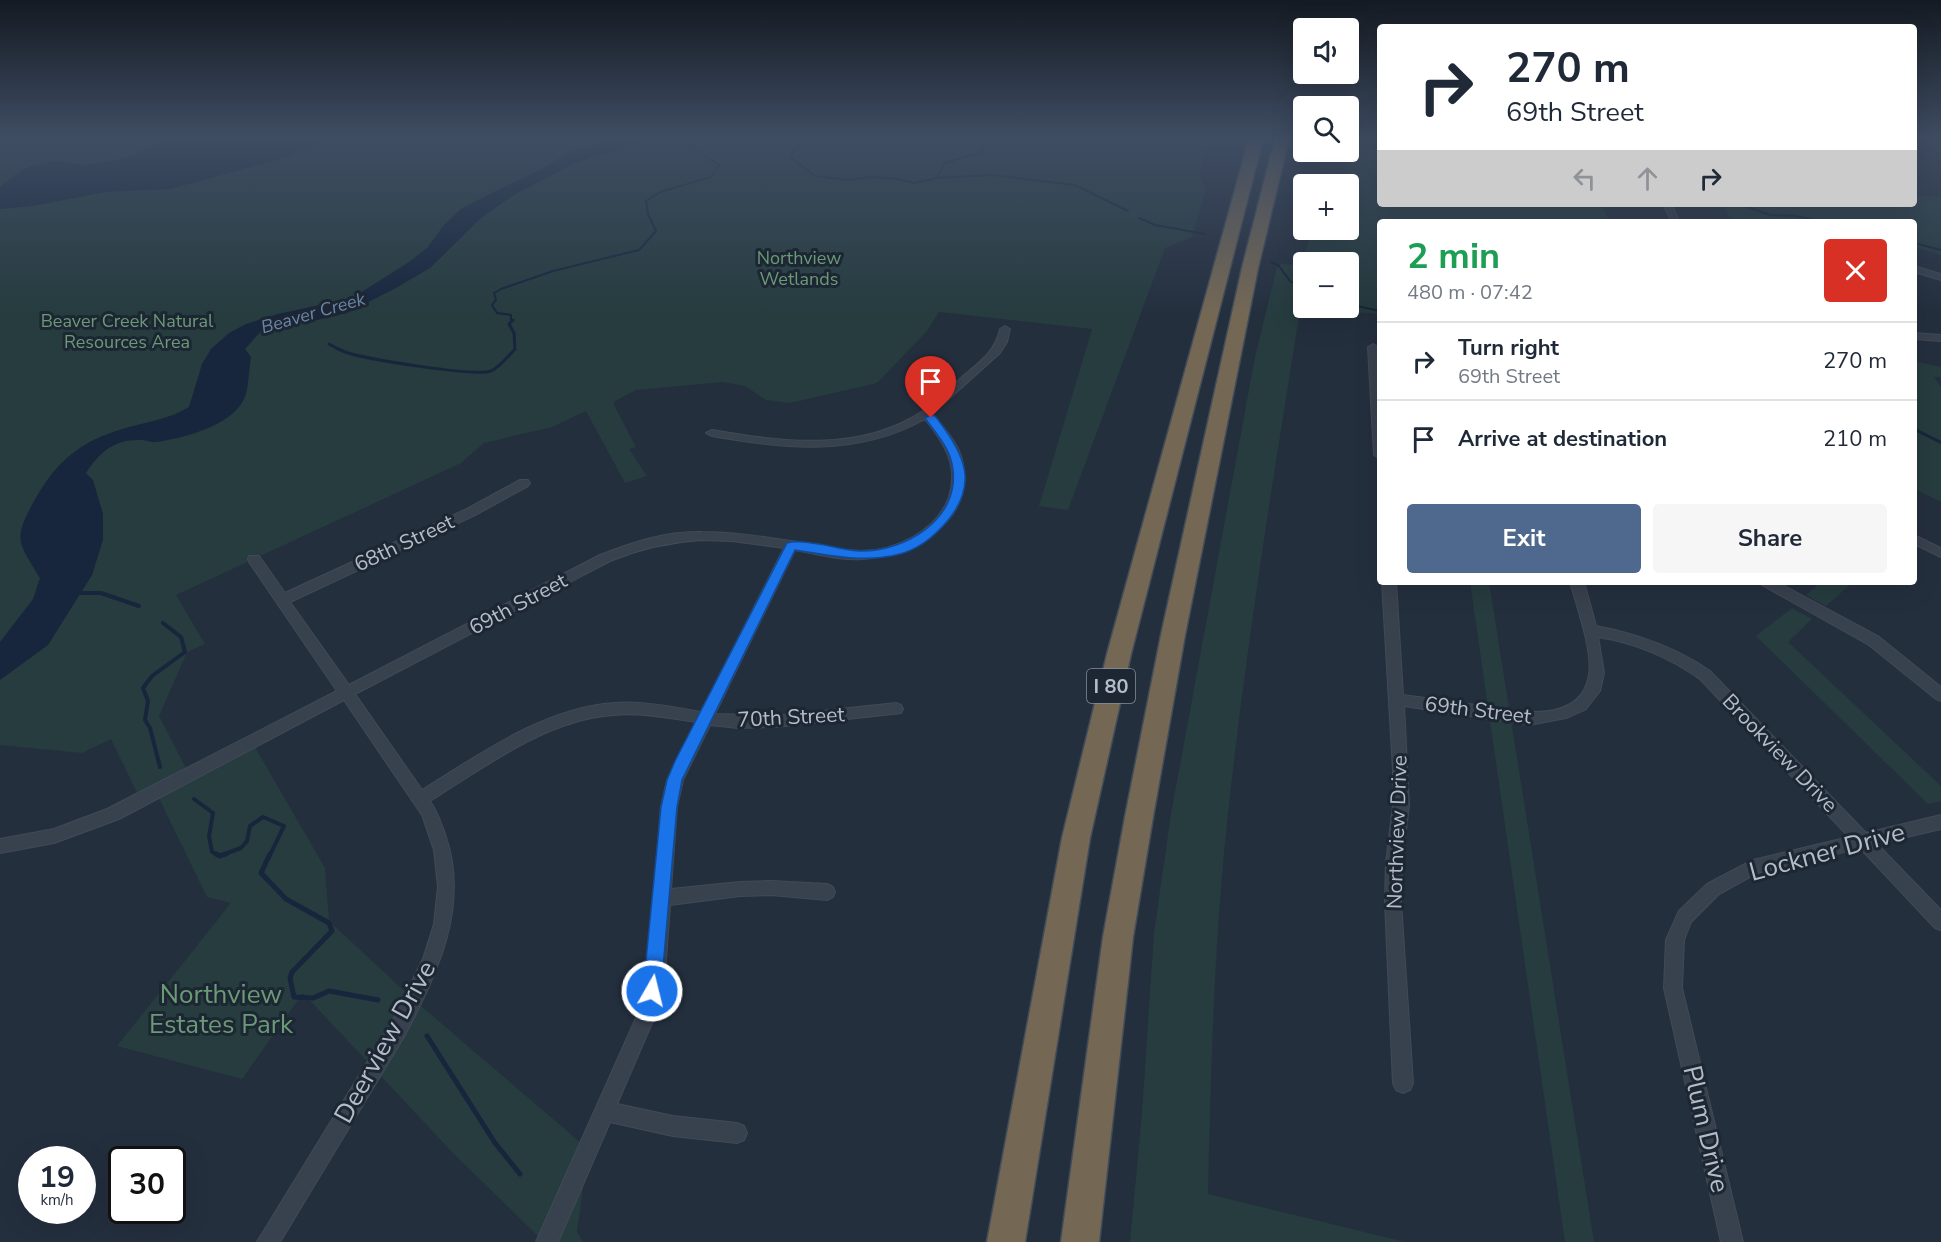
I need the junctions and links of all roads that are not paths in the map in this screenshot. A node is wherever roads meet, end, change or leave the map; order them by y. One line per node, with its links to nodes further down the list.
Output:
1 (1267, 196): 43 (highway, I 80)
2 (1235, 197): 4 (highway)
3 (1241, 197): 4 (highway, I 80)
4 (1230, 239): 42 (highway, I 80)
5 (1917, 270): 6 (street)
6 (1941, 277)
7 (1005, 329): 12 (street)
8 (1917, 336): 9 (street)
9 (1941, 338)
10 (1373, 347): 11 (street)
11 (1377, 408)
12 (926, 414): 13 (street); 16 (street, 69th Street)
13 (712, 433)
14 (524, 483): 22 (street, 68th Street)
15 (1917, 540): 17 (street)
16 (791, 546): 24 (street, 69th Street); 28 (street)
17 (1941, 552)
18 (254, 559): 22 (street, Deerview Drive)
19 (1389, 585): 26 (street, Northview Drive)
20 (1578, 585): 23 (street)
21 (1772, 585): 25 (street)
22 (282, 600): 24 (street, Deerview Drive)
23 (1589, 630): 26 (street, 69th Street); 31 (street, Brookview Drive)
24 (346, 693): 29 (street, Deerview Drive); 32 (street, 69th Street)
25 (1941, 695)
26 (1396, 699): 37 (street, Northview Drive)
27 (896, 709): 28 (street, 70th Street)
28 (705, 717): 29 (street, 70th Street); 34 (street)
29 (420, 799): 40 (street, Deerview Drive)
30 (1941, 822): 31 (street, Lockner Drive)
31 (1864, 841): 35 (street, Brookview Drive); 36 (street, Lockner Drive)
32 (0, 846)
33 (827, 892): 34 (street)
34 (662, 898): 38 (street)
35 (1941, 922)
36 (1679, 1015): 44 (street, Plum Drive)
37 (1403, 1083)
38 (606, 1111): 39 (street); 41 (street)
39 (737, 1133)
40 (268, 1242)
41 (547, 1242)
42 (1006, 1242)
43 (1080, 1242)
44 (1732, 1242)

